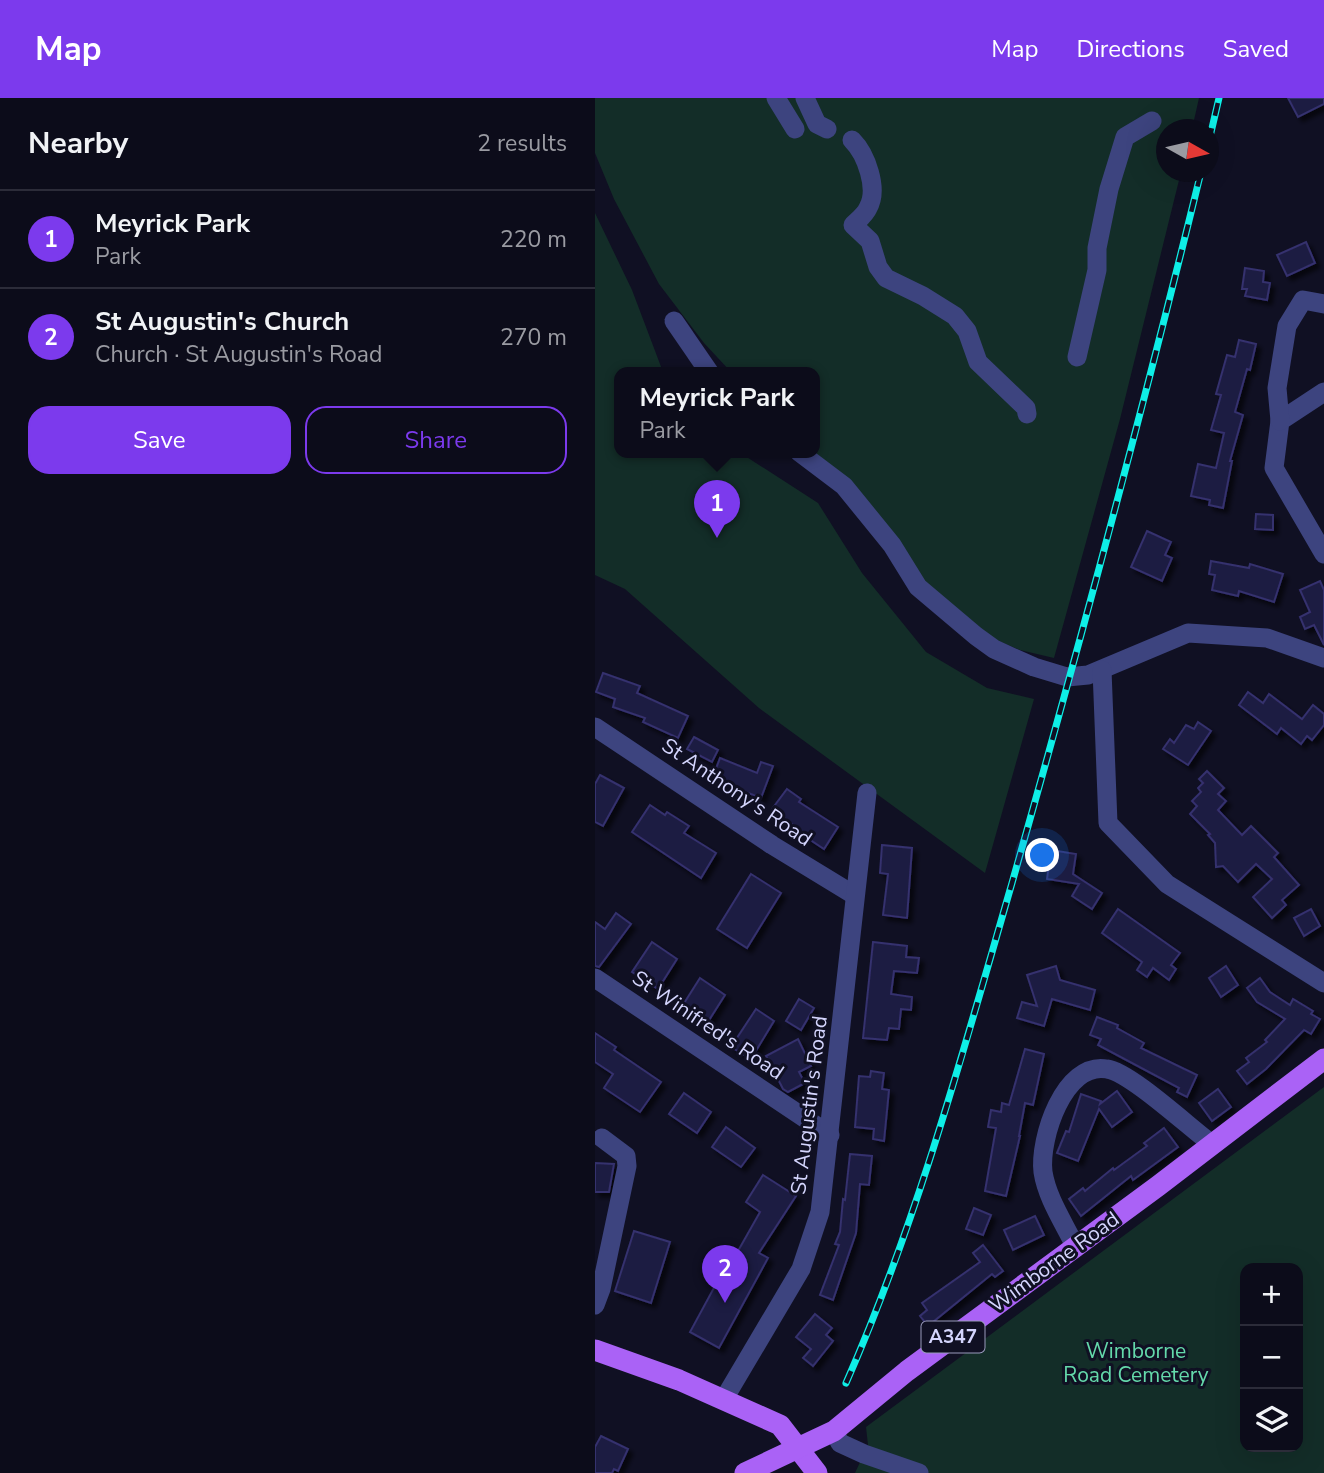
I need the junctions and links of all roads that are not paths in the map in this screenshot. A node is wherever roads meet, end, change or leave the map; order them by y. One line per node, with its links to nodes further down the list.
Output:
1 (776, 98): 4 (street)
2 (805, 98): 5 (street)
3 (1152, 121): 9 (street)
4 (795, 129)
5 (827, 129)
6 (852, 140): 12 (street)
7 (1324, 304): 13 (street)
8 (674, 321): 10 (street)
9 (1077, 357)
10 (706, 367)
11 (1324, 392): 13 (street)
12 (1027, 414)
13 (1280, 422): 15 (street)
14 (807, 458): 17 (street)
15 (1324, 554)
16 (1324, 658): 17 (street)
17 (1101, 670): 22 (street)
18 (595, 727): 20 (street, St Anthony's Road)
19 (867, 793): 20 (street, St Augustin's Road)
20 (854, 895): 24 (street, St Augustin's Road)
21 (595, 978): 24 (street, St Winifred's Road)
22 (1324, 983)
23 (1324, 1059): 26 (main road, Wimborne Road / A347)
24 (830, 1135): 30 (street, St Augustin's Road)
25 (602, 1138): 28 (street)
26 (1212, 1144): 27 (main road, Wimborne Road / A347); 27 (street)
27 (1075, 1246): 31 (main road, Wimborne Road / A347)
28 (596, 1301)
29 (595, 1350): 30 (main road)
30 (724, 1399): 32 (main road)
31 (834, 1431): 32 (main road, Wimborne Road / A347); 35 (street)
32 (798, 1450): 33 (main road, Wimborne Road); 34 (main road)
33 (745, 1473)
34 (817, 1473)
35 (919, 1473)

